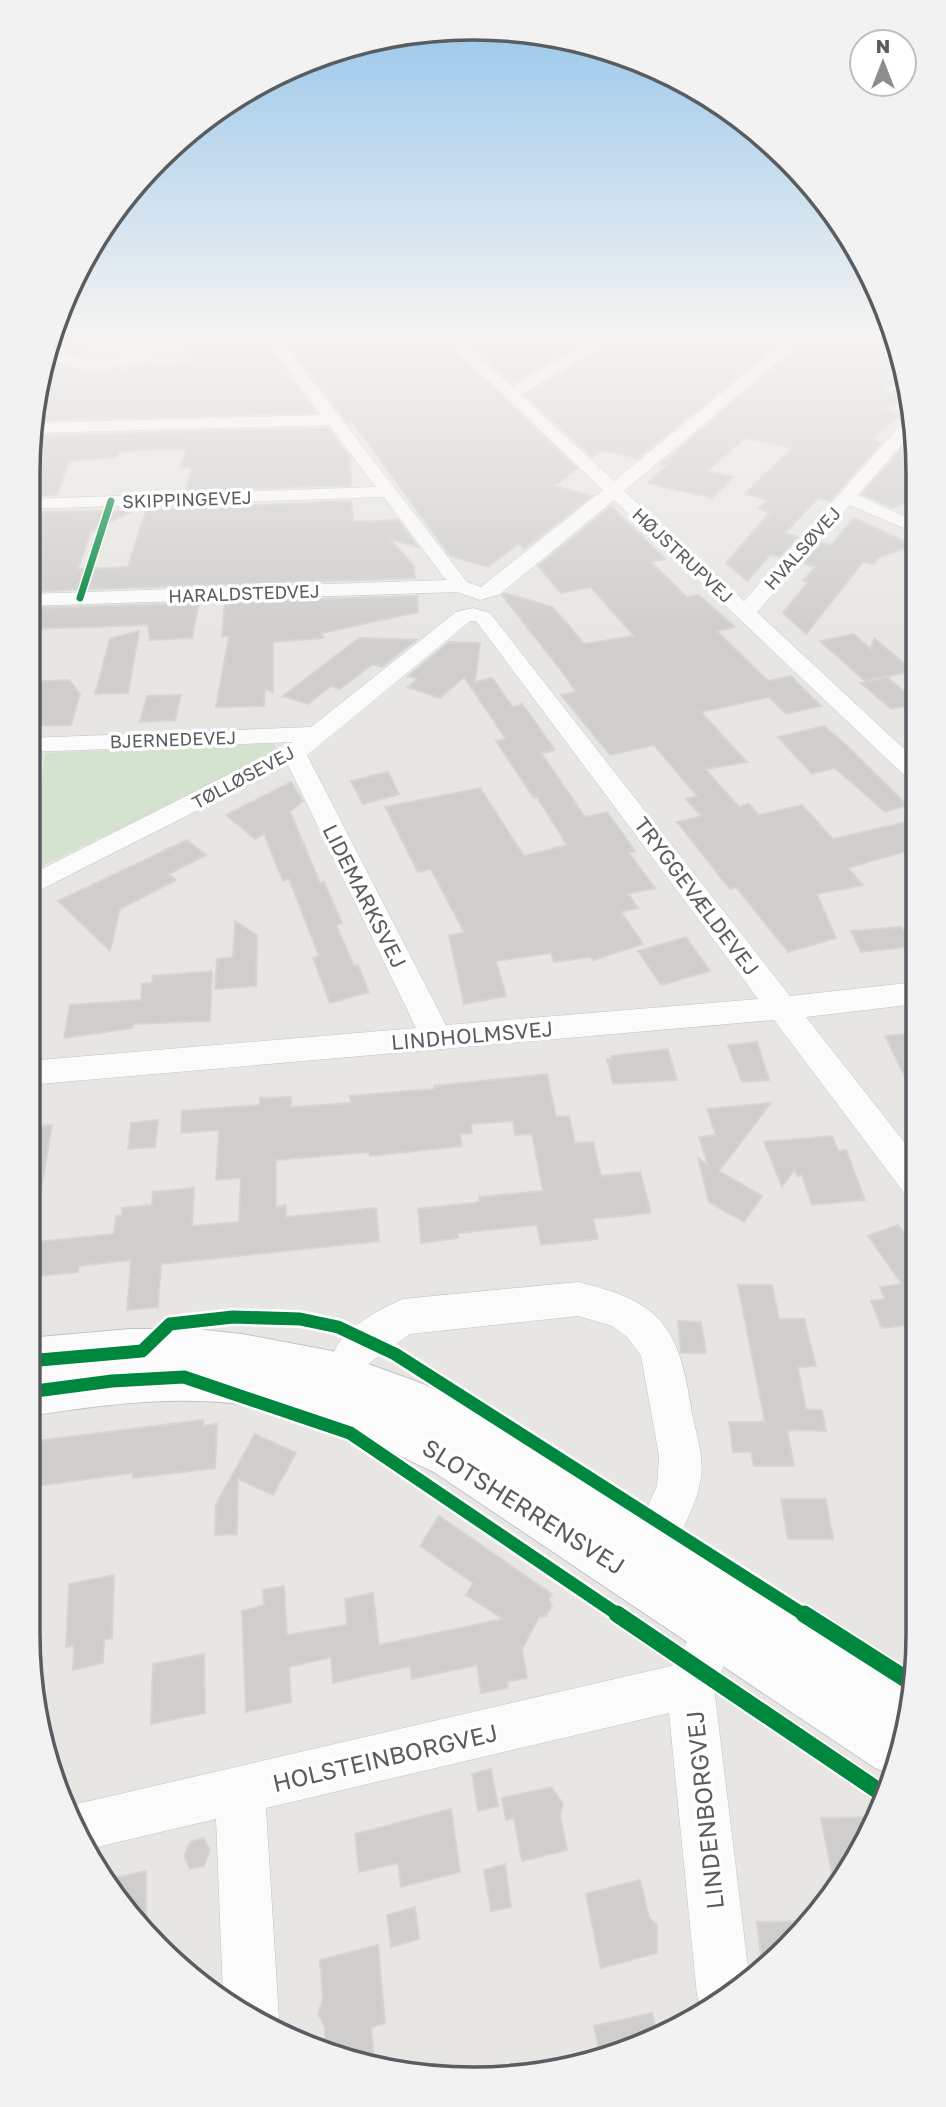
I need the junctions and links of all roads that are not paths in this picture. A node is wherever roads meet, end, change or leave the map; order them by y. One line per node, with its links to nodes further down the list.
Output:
1 (343, 435): 6 (street)
2 (556, 435): 5 (street, HØJSTRUPVEJ)
3 (681, 435): 5 (street, TØLLØSEVEJ)
4 (901, 435): 7 (street, HVALSØVEJ)
5 (614, 491): 12 (street, TØLLØSEVEJ); 13 (street, HØJSTRUPVEJ)
6 (388, 492): 8 (street, SKIPPINGEVEJ); 10 (street)
7 (848, 497): 9 (street); 13 (street, HVALSØVEJ)
8 (40, 503)
9 (906, 524)
10 (460, 586): 11 (street, HARALDSTEDVEJ); 12 (street, TRYGGEVÆLDEVEJ)
11 (40, 600)
12 (476, 604): 14 (street, TØLLØSEVEJ); 20 (street, TRYGGEVÆLDEVEJ)
13 (745, 613): 17 (street, HØJSTRUPVEJ)
14 (319, 734): 15 (street, BJERNEDEVEJ); 16 (street, TØLLØSEVEJ)
15 (40, 745)
16 (294, 753): 18 (street, TØLLØSEVEJ); 21 (street, LIDEMARKSVEJ)
17 (906, 762)
18 (40, 881)
19 (906, 994): 20 (street, LINDHOLMSVEJ)
20 (783, 1008): 21 (street, LINDHOLMSVEJ); 23 (street, TRYGGEVÆLDEVEJ)
21 (437, 1038): 22 (street, LINDHOLMSVEJ)
22 (40, 1072)
23 (906, 1170)
24 (354, 1352): 27 (street, SLOTSHERRENSVEJ)
25 (40, 1360): 27 (street, SLOTSHERRENSVEJ)
26 (40, 1390): 28 (street, SLOTSHERRENSVEJ)
27 (652, 1546): 30 (street, SLOTSHERRENSVEJ)
28 (717, 1631): 29 (street, LINDENBORGVEJ); 31 (street, SLOTSHERRENSVEJ)
29 (690, 1685): 32 (street, HOLSTEINBORGVEJ); 34 (street, LINDENBORGVEJ)
30 (898, 1710)
31 (891, 1745)
32 (240, 1791): 33 (street, HOLSTEINBORGVEJ); 35 (street)
33 (85, 1825)
34 (723, 1987)
35 (250, 2005)

